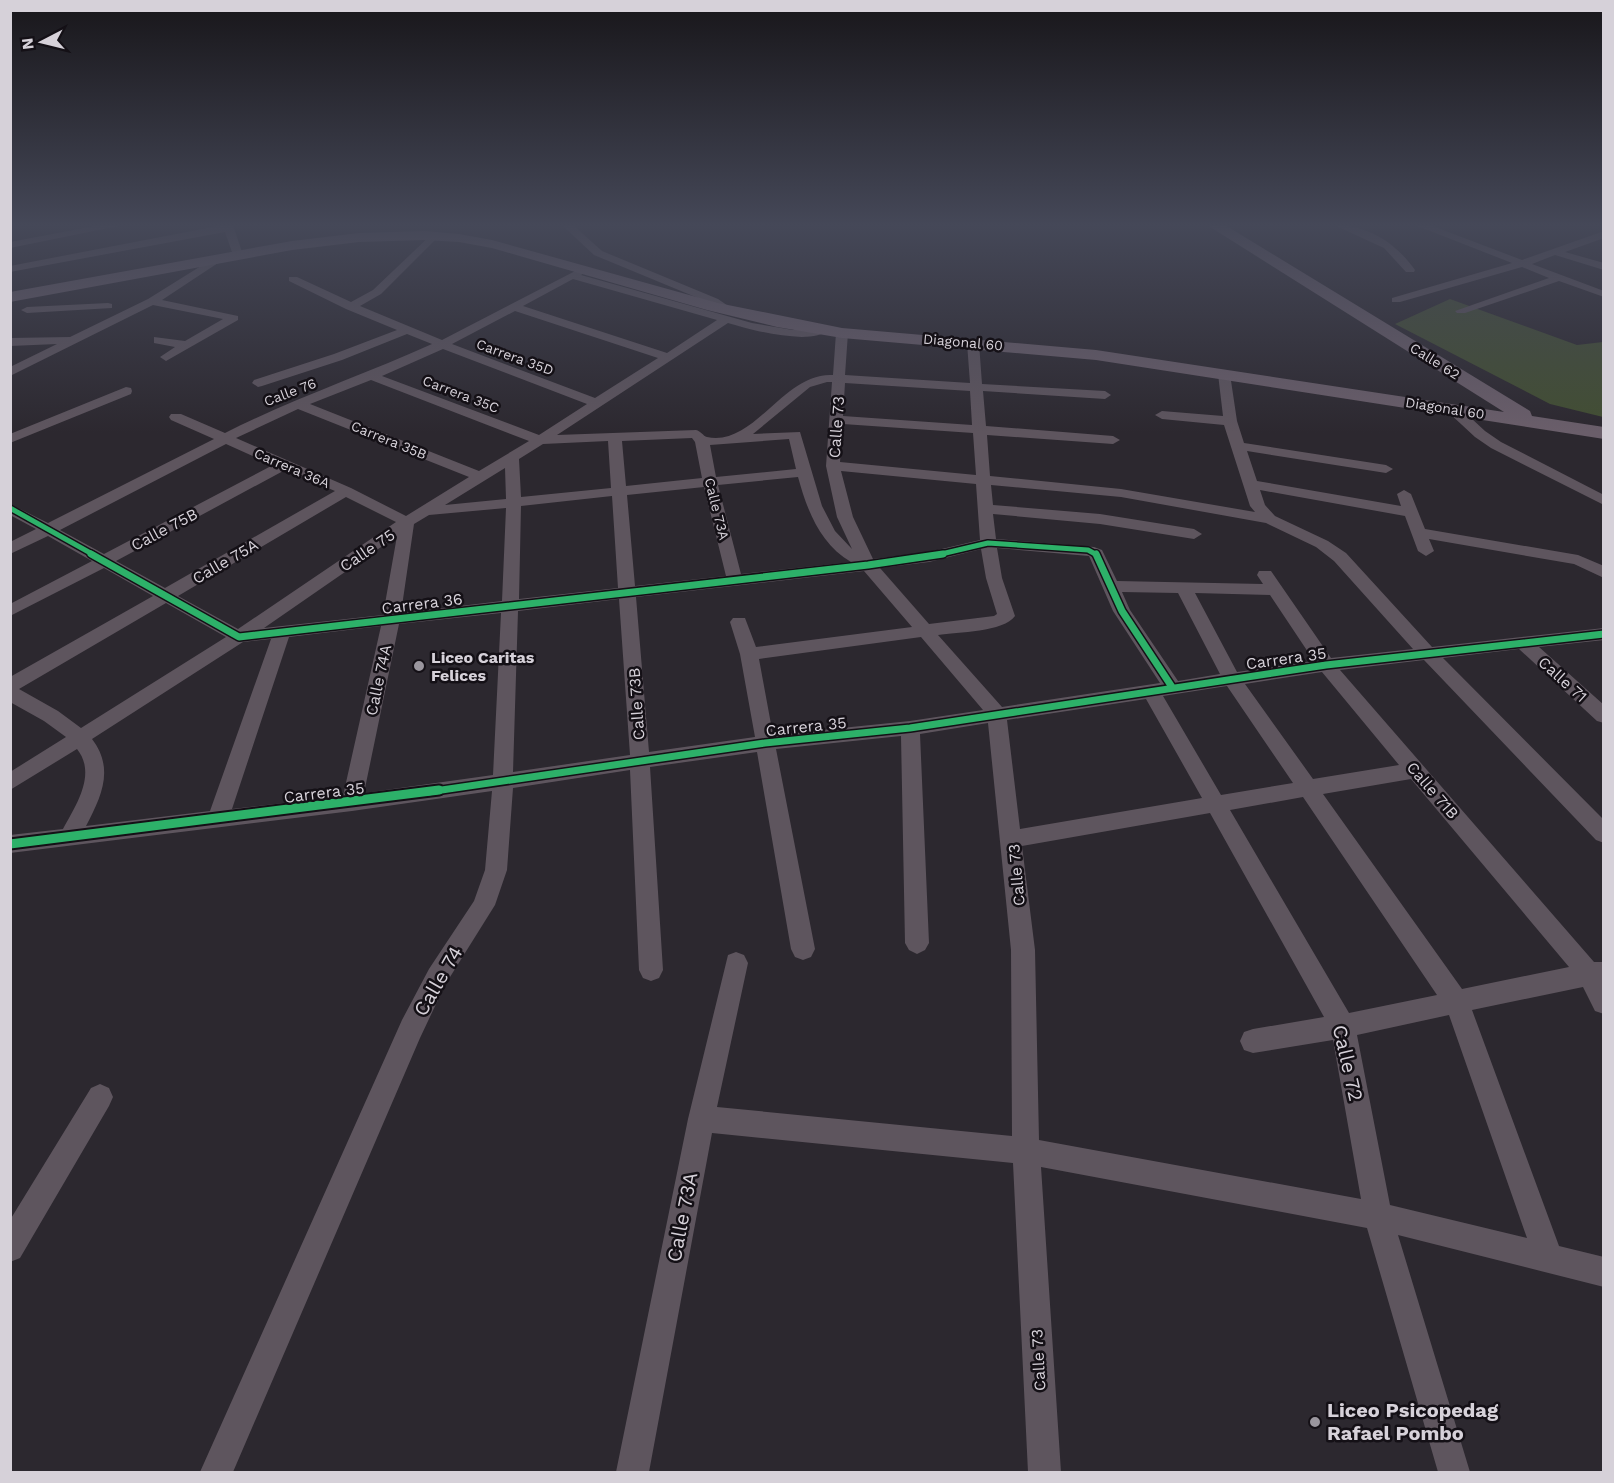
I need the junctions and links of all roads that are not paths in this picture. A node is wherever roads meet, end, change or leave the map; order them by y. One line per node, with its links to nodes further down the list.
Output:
1 (25, 294): 12 (main road, Diagonal 60)
2 (163, 294): 14 (street)
3 (324, 294): 15 (street, Carrera 35D)
4 (373, 294): 15 (street)
5 (539, 294): 16 (street, Calle 76)
6 (652, 294): 19 (main road, Diagonal 60)
7 (698, 294): 19 (street)
8 (1306, 294): 42 (main road, Calle 62)
9 (1326, 294): 46 (main road, Calle 62)
10 (1416, 294): 13 (street)
11 (1511, 294): 18 (street)
12 (10, 297)
13 (1396, 300)
14 (152, 301): 22 (street); 26 (street)
15 (350, 307): 20 (street, Carrera 35D)
16 (515, 307): 27 (street, Calle 76); 29 (street)
17 (27, 310): 22 (street)
18 (1461, 311)
19 (728, 316): 21 (main road, Diagonal 60); 29 (street, Calle 75)
20 (408, 330): 27 (street, Carrera 35D); 34 (street)
21 (833, 332): 25 (main road, Diagonal 60); 33 (street, Calle 73)
22 (74, 339): 24 (street); 30 (street)
23 (158, 340): 26 (street)
24 (10, 342)
25 (973, 343): 31 (main road, Diagonal 60); 35 (street)
26 (186, 345): 28 (street)
27 (441, 345): 32 (street, Calle 76); 38 (street, Carrera 35D)
28 (165, 357)
29 (668, 357): 38 (street, Calle 75)
30 (10, 372)
31 (1224, 374): 40 (main road, Diagonal 60); 45 (street)
32 (371, 376): 39 (street, Calle 76); 54 (street, Carrera 35C)
33 (840, 377): 35 (street); 44 (street, Calle 73); 52 (street)
34 (258, 383)
35 (976, 385): 37 (street); 47 (street)
36 (126, 391): 49 (street)
37 (1105, 395)
38 (596, 403): 54 (street, Calle 75)
39 (297, 404): 53 (street, Calle 76); 62 (street, Carrera 35B)
40 (1454, 410): 42 (main road, Diagonal 60); 69 (street)
41 (1162, 416): 45 (street)
42 (1500, 416): 46 (main road, Diagonal 60)
43 (176, 417): 53 (street, Carrera 36A)
44 (837, 419): 47 (street); 59 (street, Calle 73)
45 (1230, 421): 56 (street)
46 (1532, 421): 48 (main road, Diagonal 60)
47 (979, 429): 55 (street); 63 (street)
48 (1604, 433)
49 (10, 439)
50 (615, 439): 51 (street); 54 (street); 67 (street, Calle 73B)
51 (701, 439): 52 (street); 64 (street, Calle 73A)
52 (738, 439): 61 (street)
53 (223, 440): 58 (street, Carrera 36A); 77 (street, Calle 76)
54 (540, 440): 57 (street, Calle 75)
55 (1113, 440)
56 (1239, 447): 60 (street); 65 (street)
57 (512, 458): 62 (street, Calle 75); 70 (street, Calle 74)
58 (285, 464): 66 (street, Carrera 36A); 83 (street, Calle 75B)
59 (833, 466): 63 (street); 84 (street, Calle 73)
60 (1386, 469)
61 (804, 472): 64 (street); 84 (street)
62 (481, 477): 73 (street, Calle 75)
63 (982, 480): 72 (street); 75 (street)
64 (710, 483): 67 (street); 87 (street, Calle 73A)
65 (1251, 484): 74 (street); 75 (street)
66 (346, 491): 76 (street, Carrera 36A); 92 (street, Calle 75A)
67 (619, 493): 70 (street); 91 (street, Calle 73B)
68 (1404, 494): 74 (street)
69 (1604, 501)
70 (514, 503): 73 (street); 93 (street, Calle 74)
71 (10, 508): 77 (street)
72 (985, 509): 79 (street); 80 (street)
73 (424, 512): 76 (street, Calle 75)
74 (1410, 512): 78 (street)
75 (1270, 519): 103 (street)
76 (407, 522): 95 (street, Calle 74A); 100 (street, Calle 75)
77 (49, 529): 81 (street, Calle 76); 83 (street)
78 (1418, 532): 82 (street); 85 (street)
79 (1194, 534)
80 (987, 543): 84 (street, Carrera 36); 88 (street, Carrera 36); 97 (street)
81 (10, 549)
82 (1426, 551)
83 (104, 562): 92 (street); 94 (street, Calle 75B)
84 (868, 565): 87 (street, Carrera 36); 97 (street, Calle 73)
85 (1604, 573)
86 (1265, 575): 90 (street, Calle 71B)
87 (735, 581): 91 (street, Carrera 36)
88 (1112, 586): 89 (street); 107 (street, Carrera 36)
89 (1183, 587): 90 (street); 105 (street)
90 (1275, 590): 104 (street, Calle 71B)
91 (628, 592): 93 (street, Carrera 36); 115 (street, Calle 73B)
92 (163, 596): 100 (street); 106 (street, Calle 75A)
93 (510, 606): 95 (street, Carrera 36); 118 (street, Calle 74)
94 (10, 611)
95 (391, 621): 98 (street, Carrera 36); 120 (street, Calle 74A)
96 (739, 622): 102 (street)
97 (927, 630): 102 (street); 110 (street, Calle 73)
98 (282, 633): 100 (street, Carrera 36); 122 (street)
99 (1604, 634): 101 (street, Carrera 35)
100 (239, 637): 113 (street, Calle 75)
101 (1522, 642): 103 (street, Carrera 35); 111 (street, Calle 71)
102 (749, 654): 114 (street)
103 (1429, 655): 104 (street, Carrera 35); 123 (street)
104 (1326, 665): 105 (street, Carrera 35); 116 (street, Calle 71B)
105 (1232, 679): 107 (street, Carrera 35); 119 (street)
106 (10, 686)
107 (1172, 687): 108 (street, Carrera 35)
108 (1150, 690): 110 (street, Carrera 35); 121 (street, Calle 72)
109 (10, 693): 113 (street)
110 (997, 714): 112 (street, Carrera 35); 125 (street, Calle 73)
111 (1604, 716)
112 (910, 728): 114 (street, Carrera 35); 127 (street)
113 (82, 738): 117 (street, Calle 75); 124 (street)
114 (765, 743): 115 (street, Carrera 35); 128 (street)
115 (640, 762): 118 (street, Carrera 35); 130 (street, Calle 73B)
116 (1415, 770): 119 (street); 131 (street, Calle 71B)
117 (10, 782)
118 (503, 782): 120 (street, Carrera 35); 143 (street, Calle 74)
119 (1309, 788): 121 (street); 132 (street)
120 (352, 802): 122 (street, Carrera 35)
121 (1215, 804): 125 (street); 134 (street, Calle 72)
122 (218, 819): 124 (street, Carrera 35)
123 (1604, 834)
124 (72, 835): 126 (street, Carrera 35)
125 (1013, 839): 138 (street, Calle 73)
126 (10, 844)
127 (917, 943)
128 (803, 949)
129 (736, 963): 137 (street, Calle 73A)
130 (651, 970)
131 (1596, 973): 132 (street); 133 (street, Calle 71B)
132 (1456, 1001): 134 (street); 141 (street)
133 (1604, 1003)
134 (1343, 1026): 135 (street); 139 (street, Calle 72)
135 (1253, 1041)
136 (100, 1097): 140 (street)
137 (701, 1119): 138 (street); 144 (street, Calle 73A)
138 (1026, 1151): 139 (street); 145 (street, Calle 73)
139 (1378, 1216): 141 (street); 146 (street, Calle 72)
140 (10, 1248)
141 (1549, 1259): 142 (street)
142 (1604, 1272)
143 (216, 1473)
144 (632, 1473)
145 (1044, 1473)
146 (1454, 1473)

